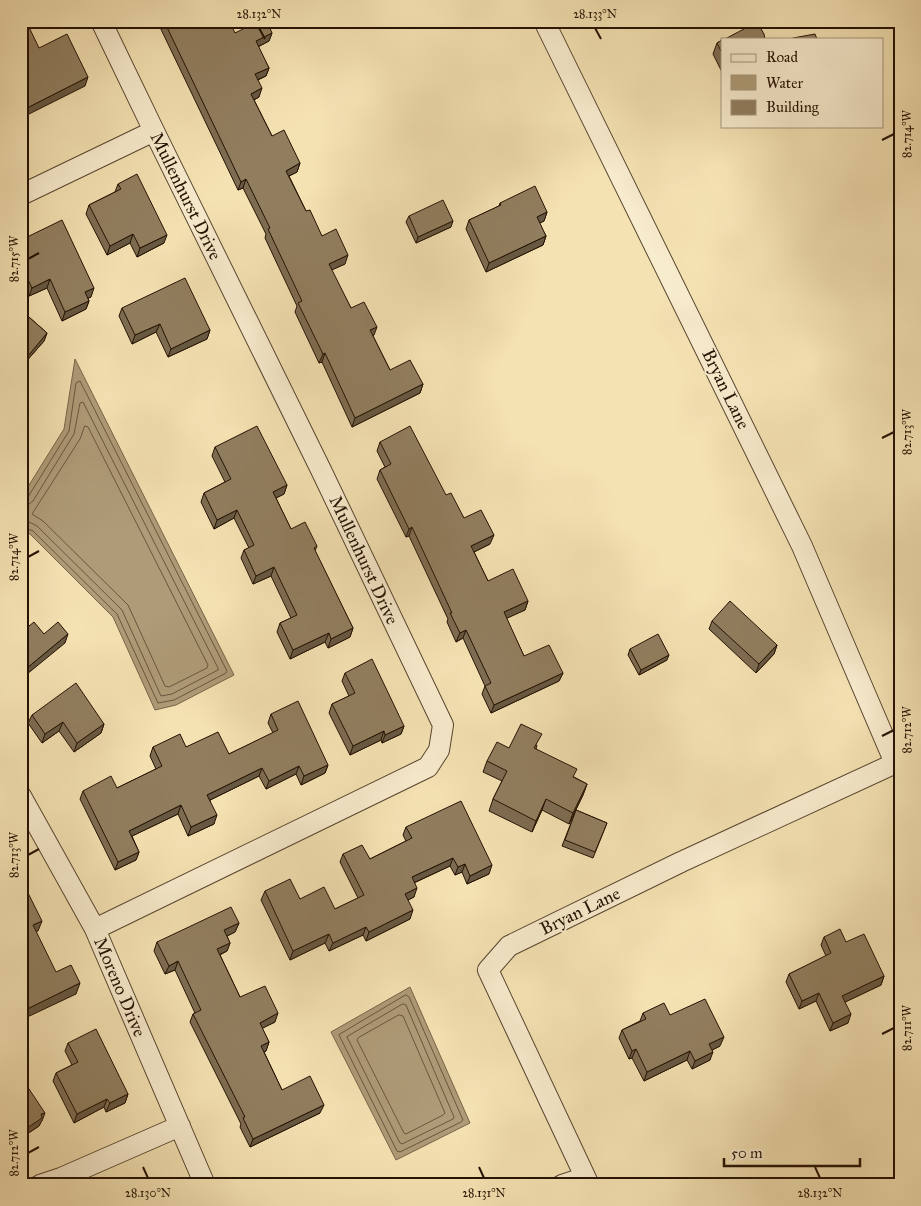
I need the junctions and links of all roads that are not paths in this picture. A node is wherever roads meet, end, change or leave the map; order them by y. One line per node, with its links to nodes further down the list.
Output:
1 (101, 21): 3 (street, Mullenhurst Drive)
2 (544, 21): 5 (street, Bryan Lane)
3 (154, 131): 4 (street); 7 (street, Mullenhurst Drive)
4 (21, 195)
5 (897, 762): 9 (street, Bryan Lane)
6 (21, 796): 7 (street, Moreno Drive)
7 (95, 929): 8 (street, Moreno Drive)
8 (180, 1126): 10 (street); 11 (street, Moreno Drive)
9 (586, 1179): 12 (street)
10 (40, 1185)
11 (205, 1185)
12 (562, 1185)

